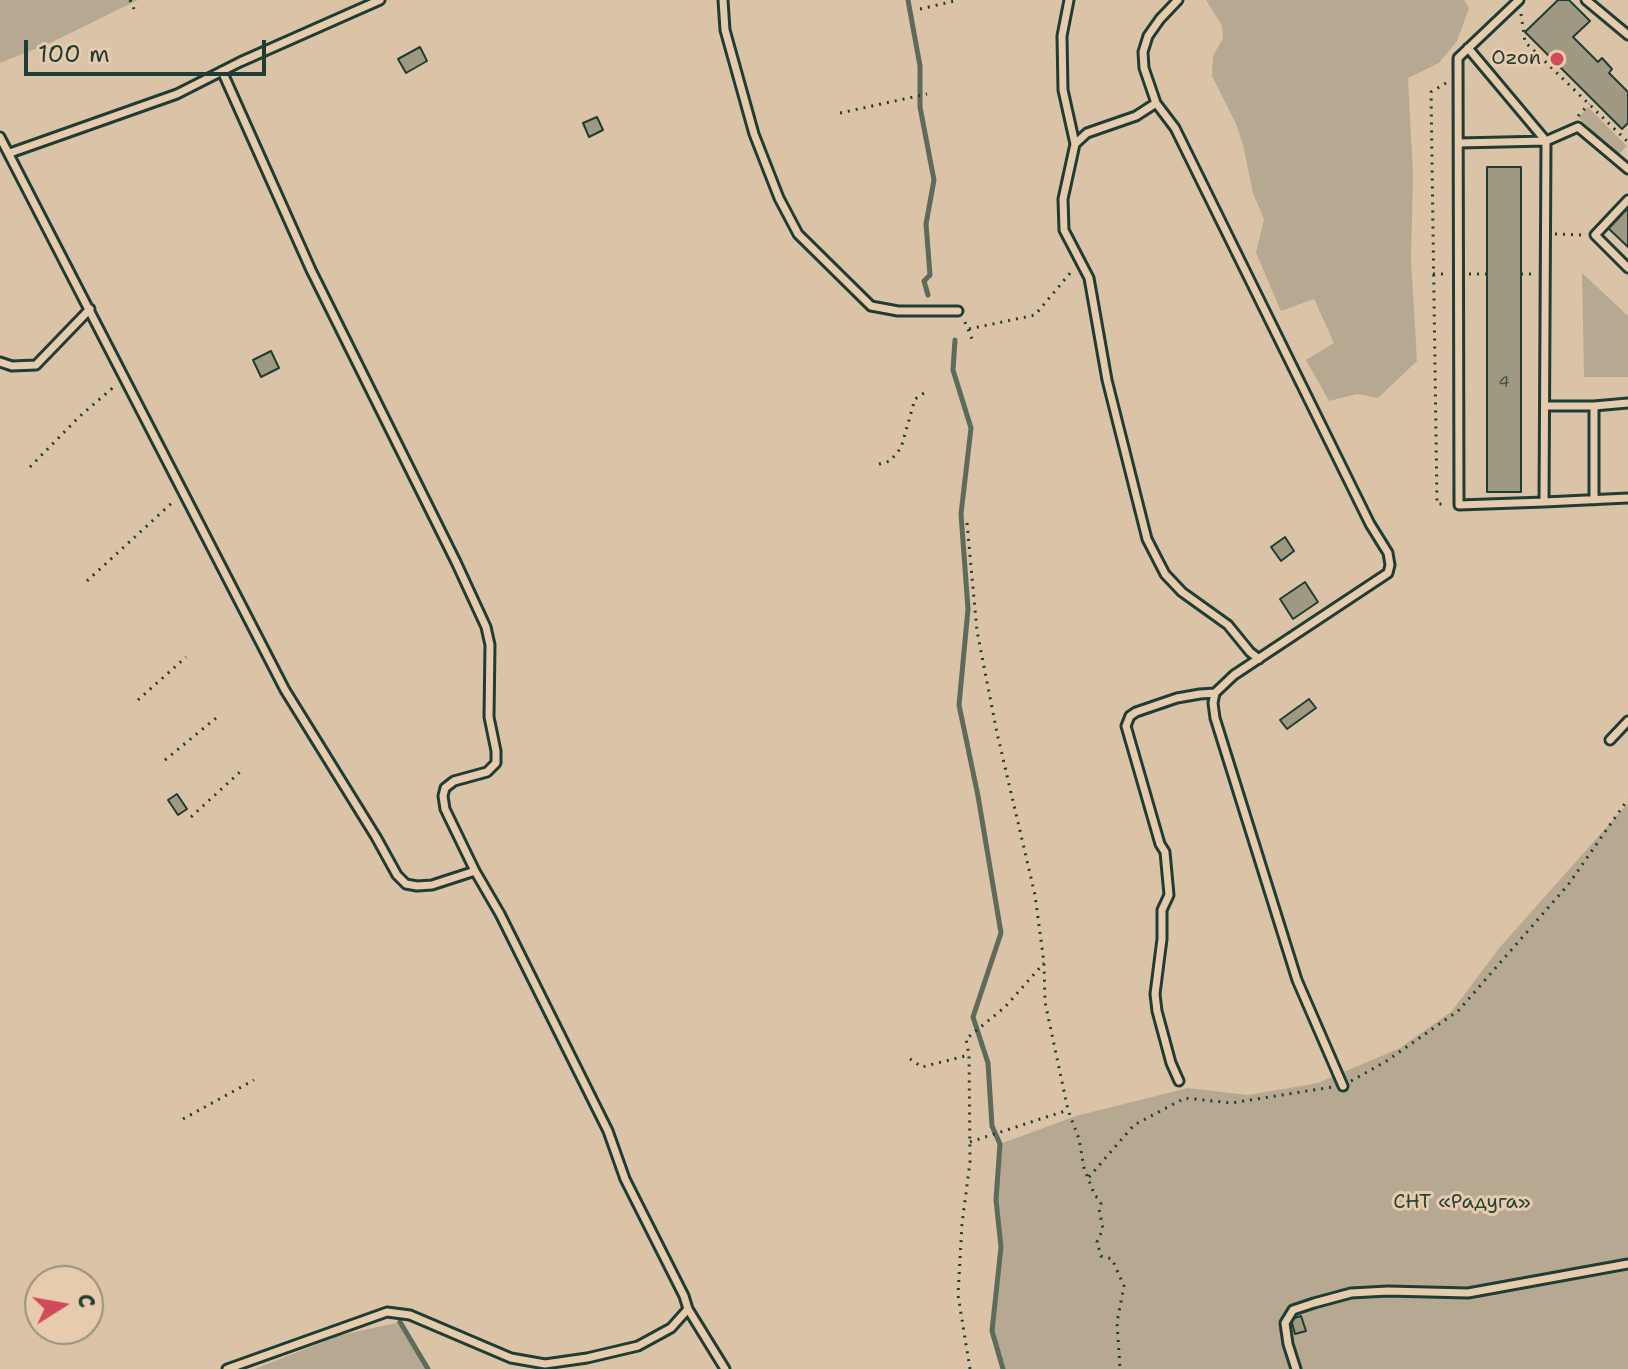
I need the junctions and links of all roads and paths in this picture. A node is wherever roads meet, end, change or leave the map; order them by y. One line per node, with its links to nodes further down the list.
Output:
1 (130, 0): 9 (path)
2 (380, 0): 14 (lane)
3 (723, 0): 32 (lane)
4 (959, 0): 10 (path)
5 (1069, 0): 23 (lane)
6 (1178, 0): 17 (lane)
7 (1519, 0): 13 (lane)
8 (1586, 0): 12 (lane)
9 (134, 9)
10 (920, 9)
11 (1521, 14): 21 (path)
12 (1628, 35)
13 (1468, 48): 15 (lane); 20 (lane)
14 (222, 71): 24 (lane); 60 (lane)
15 (1458, 76): 22 (lane); 46 (path)
16 (927, 94): 18 (path)
17 (1156, 103): 23 (lane); 50 (lane)
18 (840, 113)
19 (0, 137): 24 (lane)
20 (1546, 141): 22 (lane); 25 (lane); 27 (lane)
21 (1628, 142)
22 (1459, 143): 46 (lane)
23 (1075, 144): 29 (lane)
24 (10, 153): 31 (lane)
25 (1628, 169)
26 (1628, 200): 28 (lane)
27 (1546, 234): 28 (path); 38 (lane)
28 (1595, 235): 30 (lane)
29 (1081, 261): 33 (path); 50 (lane)
30 (1628, 268)
31 (90, 309): 34 (lane); 35 (lane)
32 (958, 311)
33 (974, 344)
34 (0, 362)
35 (125, 377): 41 (path); 42 (lane)
36 (927, 391): 40 (path)
37 (1628, 403): 39 (lane)
38 (1545, 406): 39 (lane); 45 (lane)
39 (1594, 406): 44 (lane)
40 (879, 464)
41 (30, 467)
42 (184, 492): 48 (path); 60 (lane)
43 (1628, 498): 44 (lane)
44 (1594, 500): 45 (lane)
45 (1544, 502): 46 (lane)
46 (1459, 505)
47 (967, 523): 61 (path)
48 (87, 581)
49 (186, 657): 52 (path)
50 (1259, 659): 51 (lane)
51 (1215, 693): 65 (lane); 66 (lane)
52 (138, 700)
53 (216, 718): 56 (path)
54 (1628, 721): 55 (lane)
55 (1610, 740)
56 (165, 760)
57 (241, 771): 59 (path)
58 (1628, 799): 66 (path)
59 (191, 817)
60 (475, 871): 72 (lane)
61 (1044, 963): 62 (path); 67 (path)
62 (969, 1055): 63 (path); 69 (path)
63 (910, 1059)
64 (254, 1080): 68 (path)
65 (1179, 1081)
66 (1343, 1086): 70 (path)
67 (1068, 1110): 69 (path); 70 (path)
68 (183, 1119)
69 (970, 1142): 75 (path)
70 (1088, 1178): 76 (path)
71 (1628, 1264): 77 (lane)
72 (688, 1309): 73 (lane); 74 (lane)
73 (227, 1369)
74 (725, 1369)
75 (970, 1369)
76 (1120, 1369)
77 (1296, 1369)

